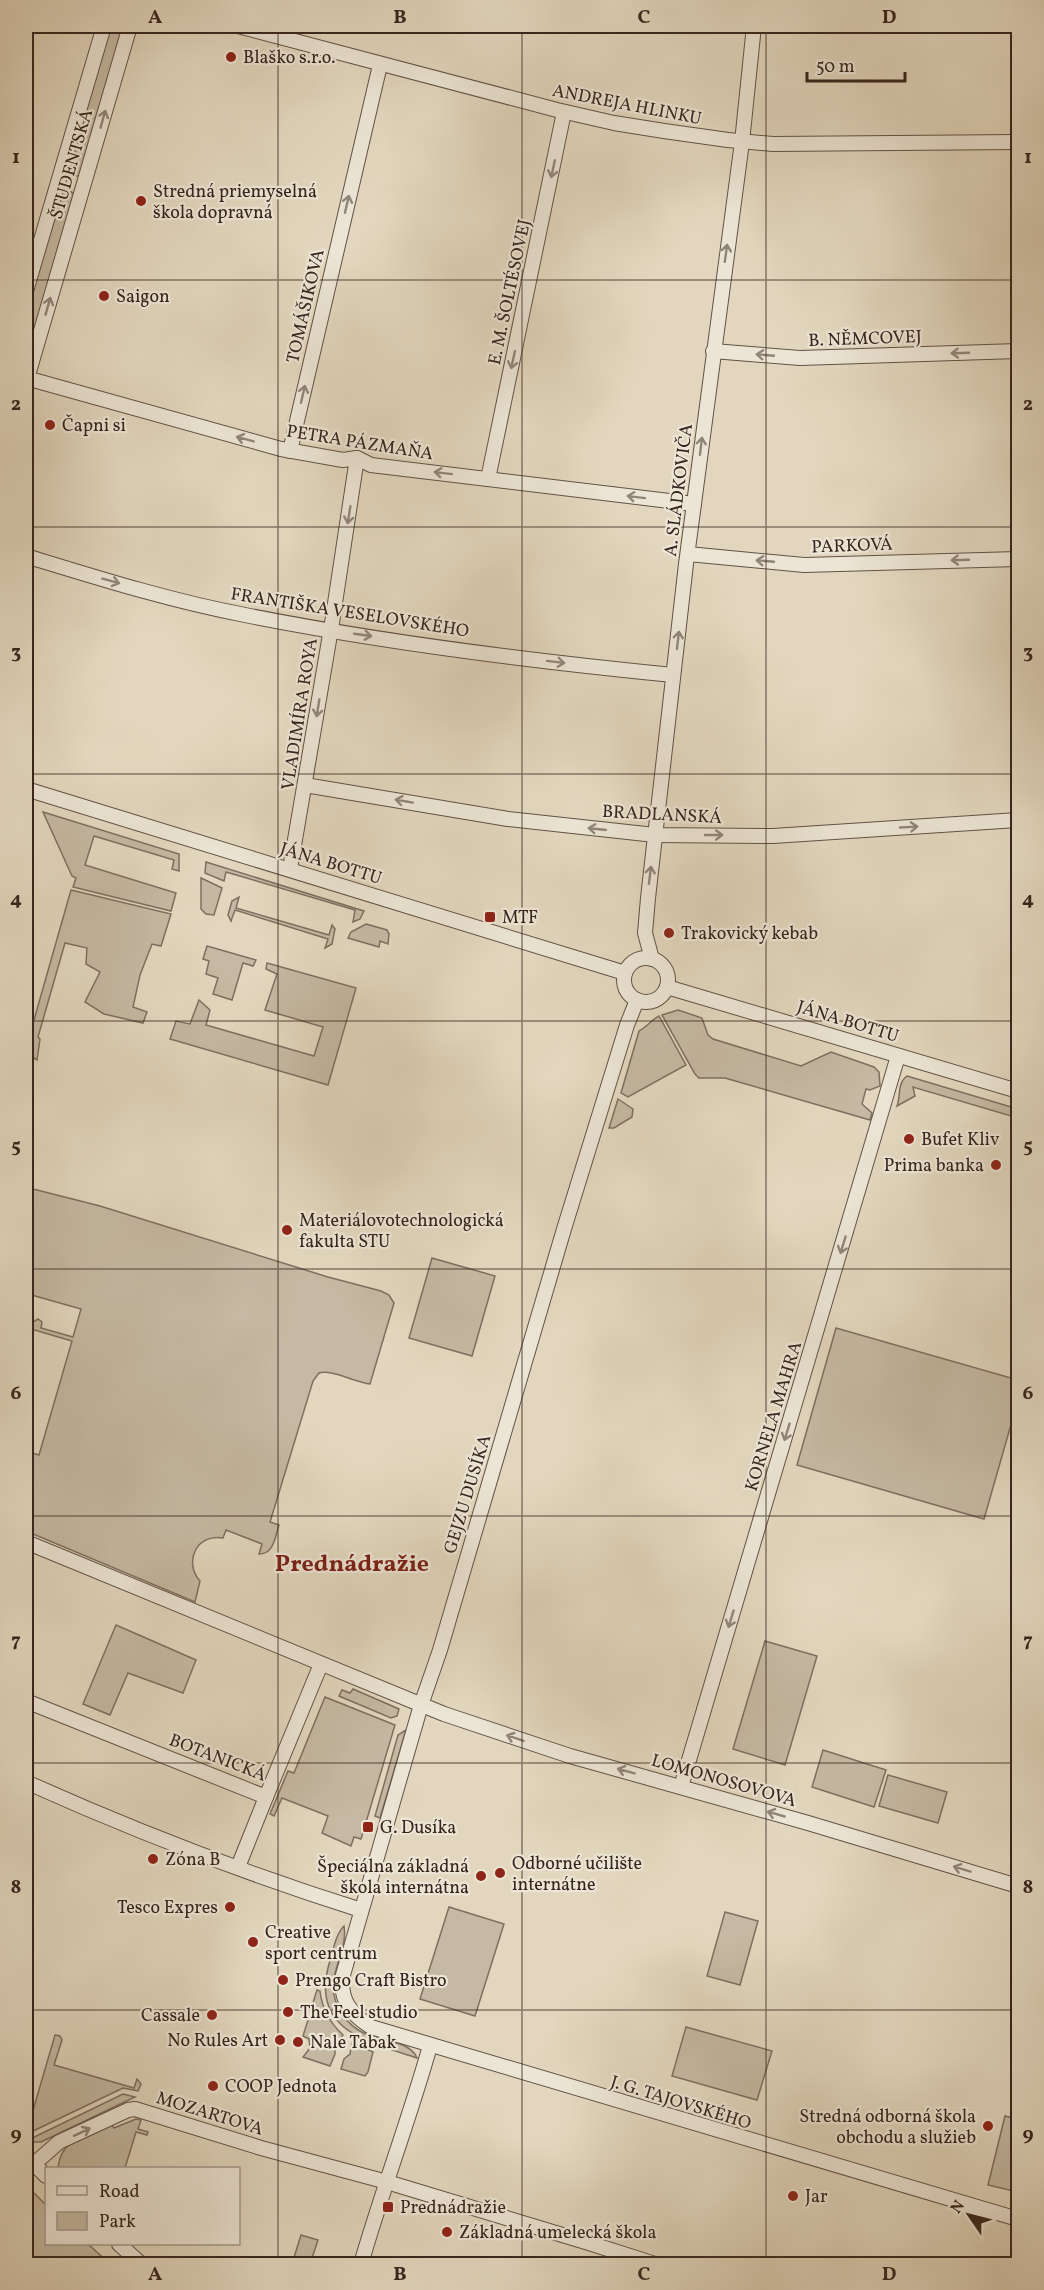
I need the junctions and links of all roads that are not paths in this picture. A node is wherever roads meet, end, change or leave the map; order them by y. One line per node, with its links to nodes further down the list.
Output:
1 (104, 26): 9 (street, ŠTUDENTSKÁ)
2 (130, 26): 12 (street, ŠTUDENTSKÁ, one-way to 2)
3 (238, 26): 5 (street, ANDREJA HLINKU)
4 (754, 26): 7 (street, A. SLÁDKOVIČA)
5 (380, 64): 6 (street, ANDREJA HLINKU); 13 (street, TOMÁŠIKOVA, one-way to 5)
6 (564, 112): 7 (street, ANDREJA HLINKU); 15 (street, E. M. ŠOLTÉSOVEJ, one-way to 15)
7 (742, 142): 8 (street, ANDREJA HLINKU); 10 (street, A. SLÁDKOVIČA, one-way to 7)
8 (1018, 142)
9 (26, 291)
10 (713, 351): 11 (street, B. NĚMCOVEJ, one-way to 10); 16 (street, A. SLÁDKOVIČA, one-way to 10)
11 (1018, 351)
12 (26, 379): 13 (street, PETRA PÁZMAŇA, one-way to 12)
13 (290, 451): 14 (street, PETRA PÁZMAŇA)
14 (357, 458): 15 (street, PETRA PÁZMAŇA, one-way to 14); 20 (street, VLADIMÍRA ROYA, one-way to 20)
15 (488, 479): 16 (street, PETRA PÁZMAŇA, one-way to 15)
16 (694, 504): 17 (street, A. SLÁDKOVIČA)
17 (688, 554): 19 (street, PARKOVÁ, one-way to 17); 21 (street, A. SLÁDKOVIČA, one-way to 17)
18 (26, 556): 20 (street, FRANTIŠKA VESELOVSKÉHO, one-way to 20)
19 (1018, 559)
20 (331, 630): 21 (street, FRANTIŠKA VESELOVSKÉHO, one-way to 21); 22 (street, VLADIMÍRA ROYA, one-way to 22)
21 (674, 675): 25 (street, A. SLÁDKOVIČA)
22 (306, 785): 25 (street, BRADLANSKÁ, one-way to 22); 26 (street, VLADIMÍRA ROYA)
23 (26, 789): 26 (street, JÁNA BOTTU)
24 (1018, 820): 25 (street, BRADLANSKÁ, one-way to 24)
25 (655, 835): 27 (street, A. SLÁDKOVIČA, one-way to 25)
26 (290, 869): 28 (street, JÁNA BOTTU)
27 (652, 959): 28 (street); 29 (street)
28 (625, 973): 30 (street)
29 (667, 987): 30 (street); 31 (street, JÁNA BOTTU)
30 (637, 1000): 36 (street, GEJZU DUSÍKA)
31 (898, 1056): 32 (street, JÁNA BOTTU); 38 (street, KORNELA MAHRA, one-way to 38)
32 (1018, 1091)
33 (26, 1542): 34 (street)
34 (321, 1664): 36 (street); 39 (street, BOTANICKÁ)
35 (26, 1701): 39 (street, BOTANICKÁ)
36 (421, 1704): 38 (street, LOMONOSOVOVA, one-way to 36); 42 (street, GEJZU DUSÍKA)
37 (26, 1782): 40 (street)
38 (681, 1787): 41 (street, LOMONOSOVOVA, one-way to 38)
39 (266, 1797): 40 (street)
40 (238, 1867): 42 (street)
41 (1018, 1886)
42 (361, 1910): 43 (street, GEJZU DUSÍKA)
43 (344, 2000): 44 (street, J. G. TAJOVSKÉHO)
44 (430, 2046): 47 (street); 48 (street, J. G. TAJOVSKÉHO)
45 (30, 2160): 46 (street); 47 (street, MOZARTOVA, one-way to 47)
46 (45, 2175)
47 (387, 2182): 50 (street, MOZARTOVA); 52 (street)
48 (1018, 2219)
49 (120, 2245): 51 (street)
50 (653, 2264)
51 (141, 2265)
52 (361, 2265)

